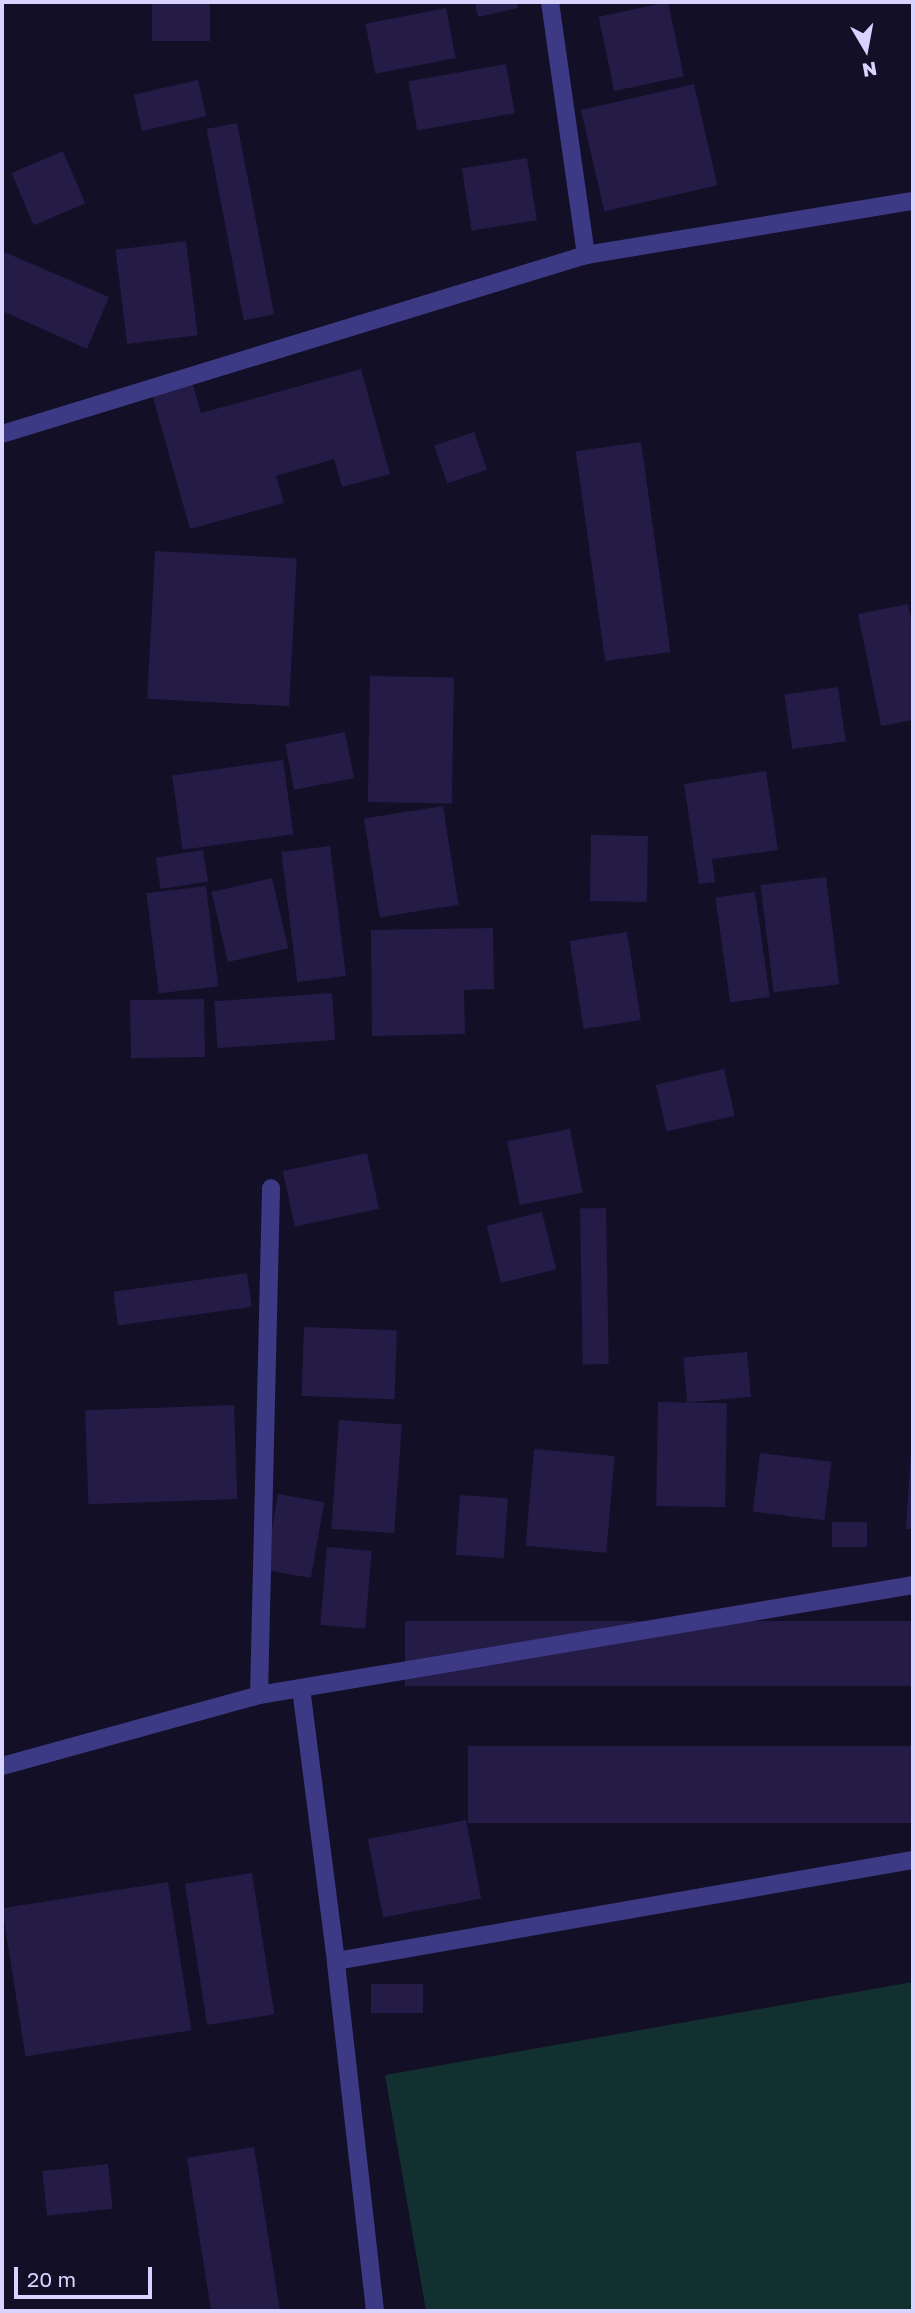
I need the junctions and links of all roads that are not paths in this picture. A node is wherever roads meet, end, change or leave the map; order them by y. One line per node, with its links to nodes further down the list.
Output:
1 (550, 2): 3 (street)
2 (913, 201): 3 (street)
3 (586, 255): 4 (street)
4 (2, 434)
5 (271, 1188): 8 (street)
6 (913, 1585): 7 (street)
7 (301, 1688): 8 (street); 11 (street)
8 (259, 1695): 9 (street)
9 (2, 1766)
10 (913, 1860): 11 (street)
11 (336, 1961): 12 (street)
12 (375, 2311)

